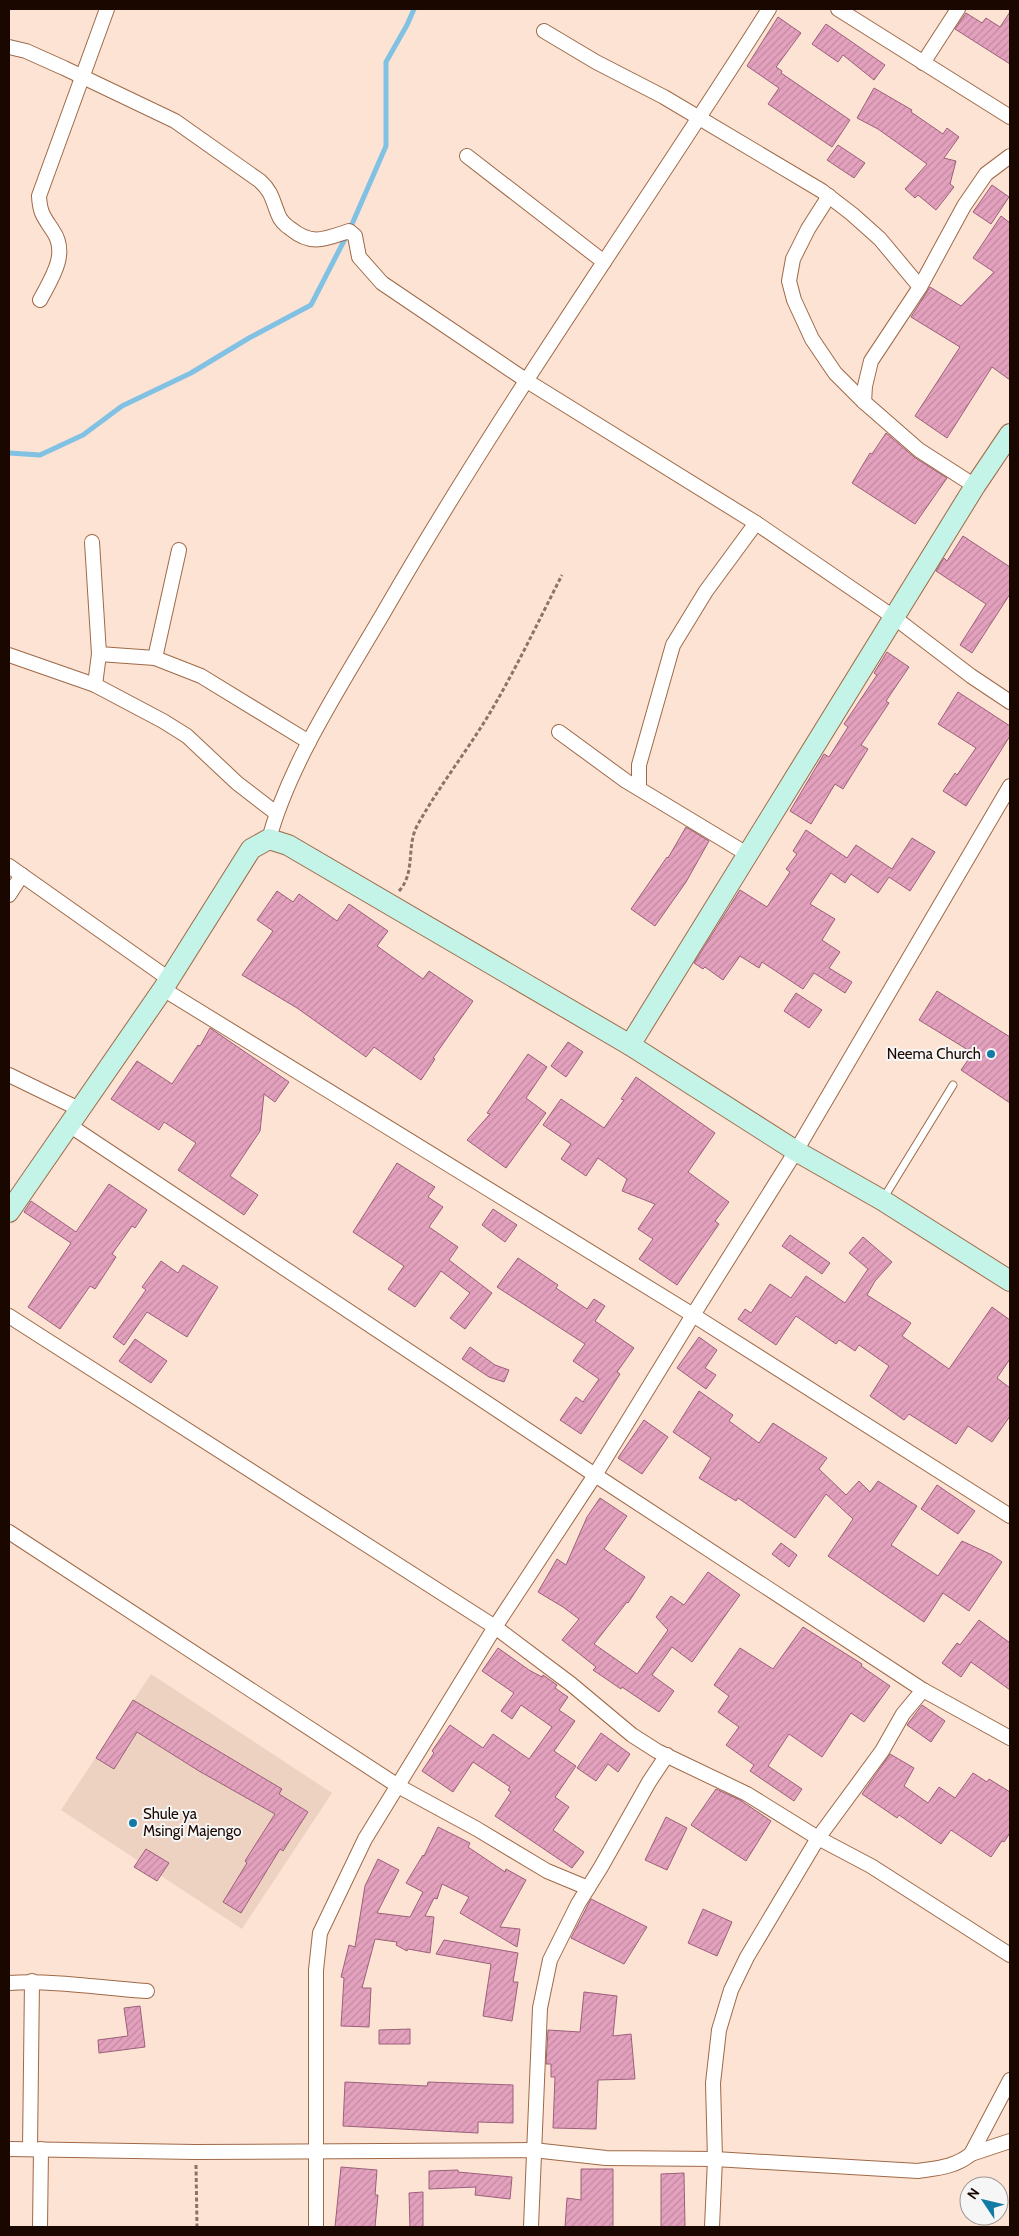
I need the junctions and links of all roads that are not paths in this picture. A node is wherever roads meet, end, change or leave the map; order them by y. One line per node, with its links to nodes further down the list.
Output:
1 (107, 9): 8 (street)
2 (769, 9): 10 (street)
3 (838, 9): 7 (street)
4 (958, 9): 7 (street)
5 (544, 31): 10 (street)
6 (9, 47): 8 (street)
7 (923, 63): 9 (street)
8 (83, 78): 16 (street); 17 (street)
9 (1010, 117)
10 (699, 119): 13 (street); 14 (street)
11 (467, 156): 14 (street)
12 (1010, 156): 15 (street)
13 (829, 196): 15 (street); 18 (street)
14 (604, 262): 17 (street)
15 (920, 287): 18 (street)
16 (40, 300)
17 (527, 381): 21 (street); 31 (street)
18 (864, 402): 20 (street)
19 (1010, 434): 20 (street)
20 (975, 486): 24 (street)
21 (756, 523): 24 (street); 32 (street)
22 (92, 542): 25 (street)
23 (179, 550): 27 (street)
24 (895, 618): 29 (street); 36 (street)
25 (99, 654): 27 (street); 28 (street)
26 (9, 655): 28 (street)
27 (155, 658): 31 (street)
28 (95, 685): 34 (street)
29 (1010, 702)
30 (559, 732): 32 (street)
31 (309, 742): 34 (street)
32 (639, 788): 36 (street)
33 (1008, 794): 45 (street)
34 (276, 813): 35 (street)
35 (269, 839): 40 (street); 41 (street)
36 (746, 854): 41 (street)
37 (9, 866): 38 (street)
38 (22, 875): 39 (street); 40 (street)
39 (9, 895)
40 (166, 984): 44 (street); 49 (street)
41 (630, 1044): 45 (street)
42 (9, 1075): 44 (street)
43 (953, 1085): 46 (lane)
44 (74, 1117): 47 (street); 51 (street)
45 (796, 1151): 46 (street); 49 (street)
46 (882, 1200): 48 (street)
47 (9, 1212)
48 (1010, 1281)
49 (693, 1315): 51 (street); 52 (street)
50 (9, 1316): 54 (street)
51 (595, 1475): 54 (street); 55 (street)
52 (1010, 1516)
53 (9, 1532): 58 (street)
54 (495, 1627): 57 (street); 58 (street)
55 (923, 1690): 56 (street); 59 (street)
56 (1010, 1738)
57 (667, 1755): 59 (street); 60 (street)
58 (398, 1786): 60 (street); 70 (street)
59 (818, 1838): 61 (street); 72 (street)
60 (588, 1888): 69 (street)
61 (1010, 1955)
62 (32, 1981): 63 (street); 64 (street); 68 (street)
63 (9, 1983)
64 (148, 1992)
65 (1010, 2080): 71 (street)
66 (1010, 2141): 71 (street)
67 (9, 2149): 68 (street)
68 (36, 2149): 70 (street); 73 (street)
69 (533, 2150): 70 (street); 72 (street); 75 (street)
70 (317, 2152): 74 (street)
71 (972, 2154): 72 (street)
72 (715, 2159): 76 (street)
73 (40, 2227)
74 (316, 2227)
75 (531, 2227)
76 (712, 2227)

